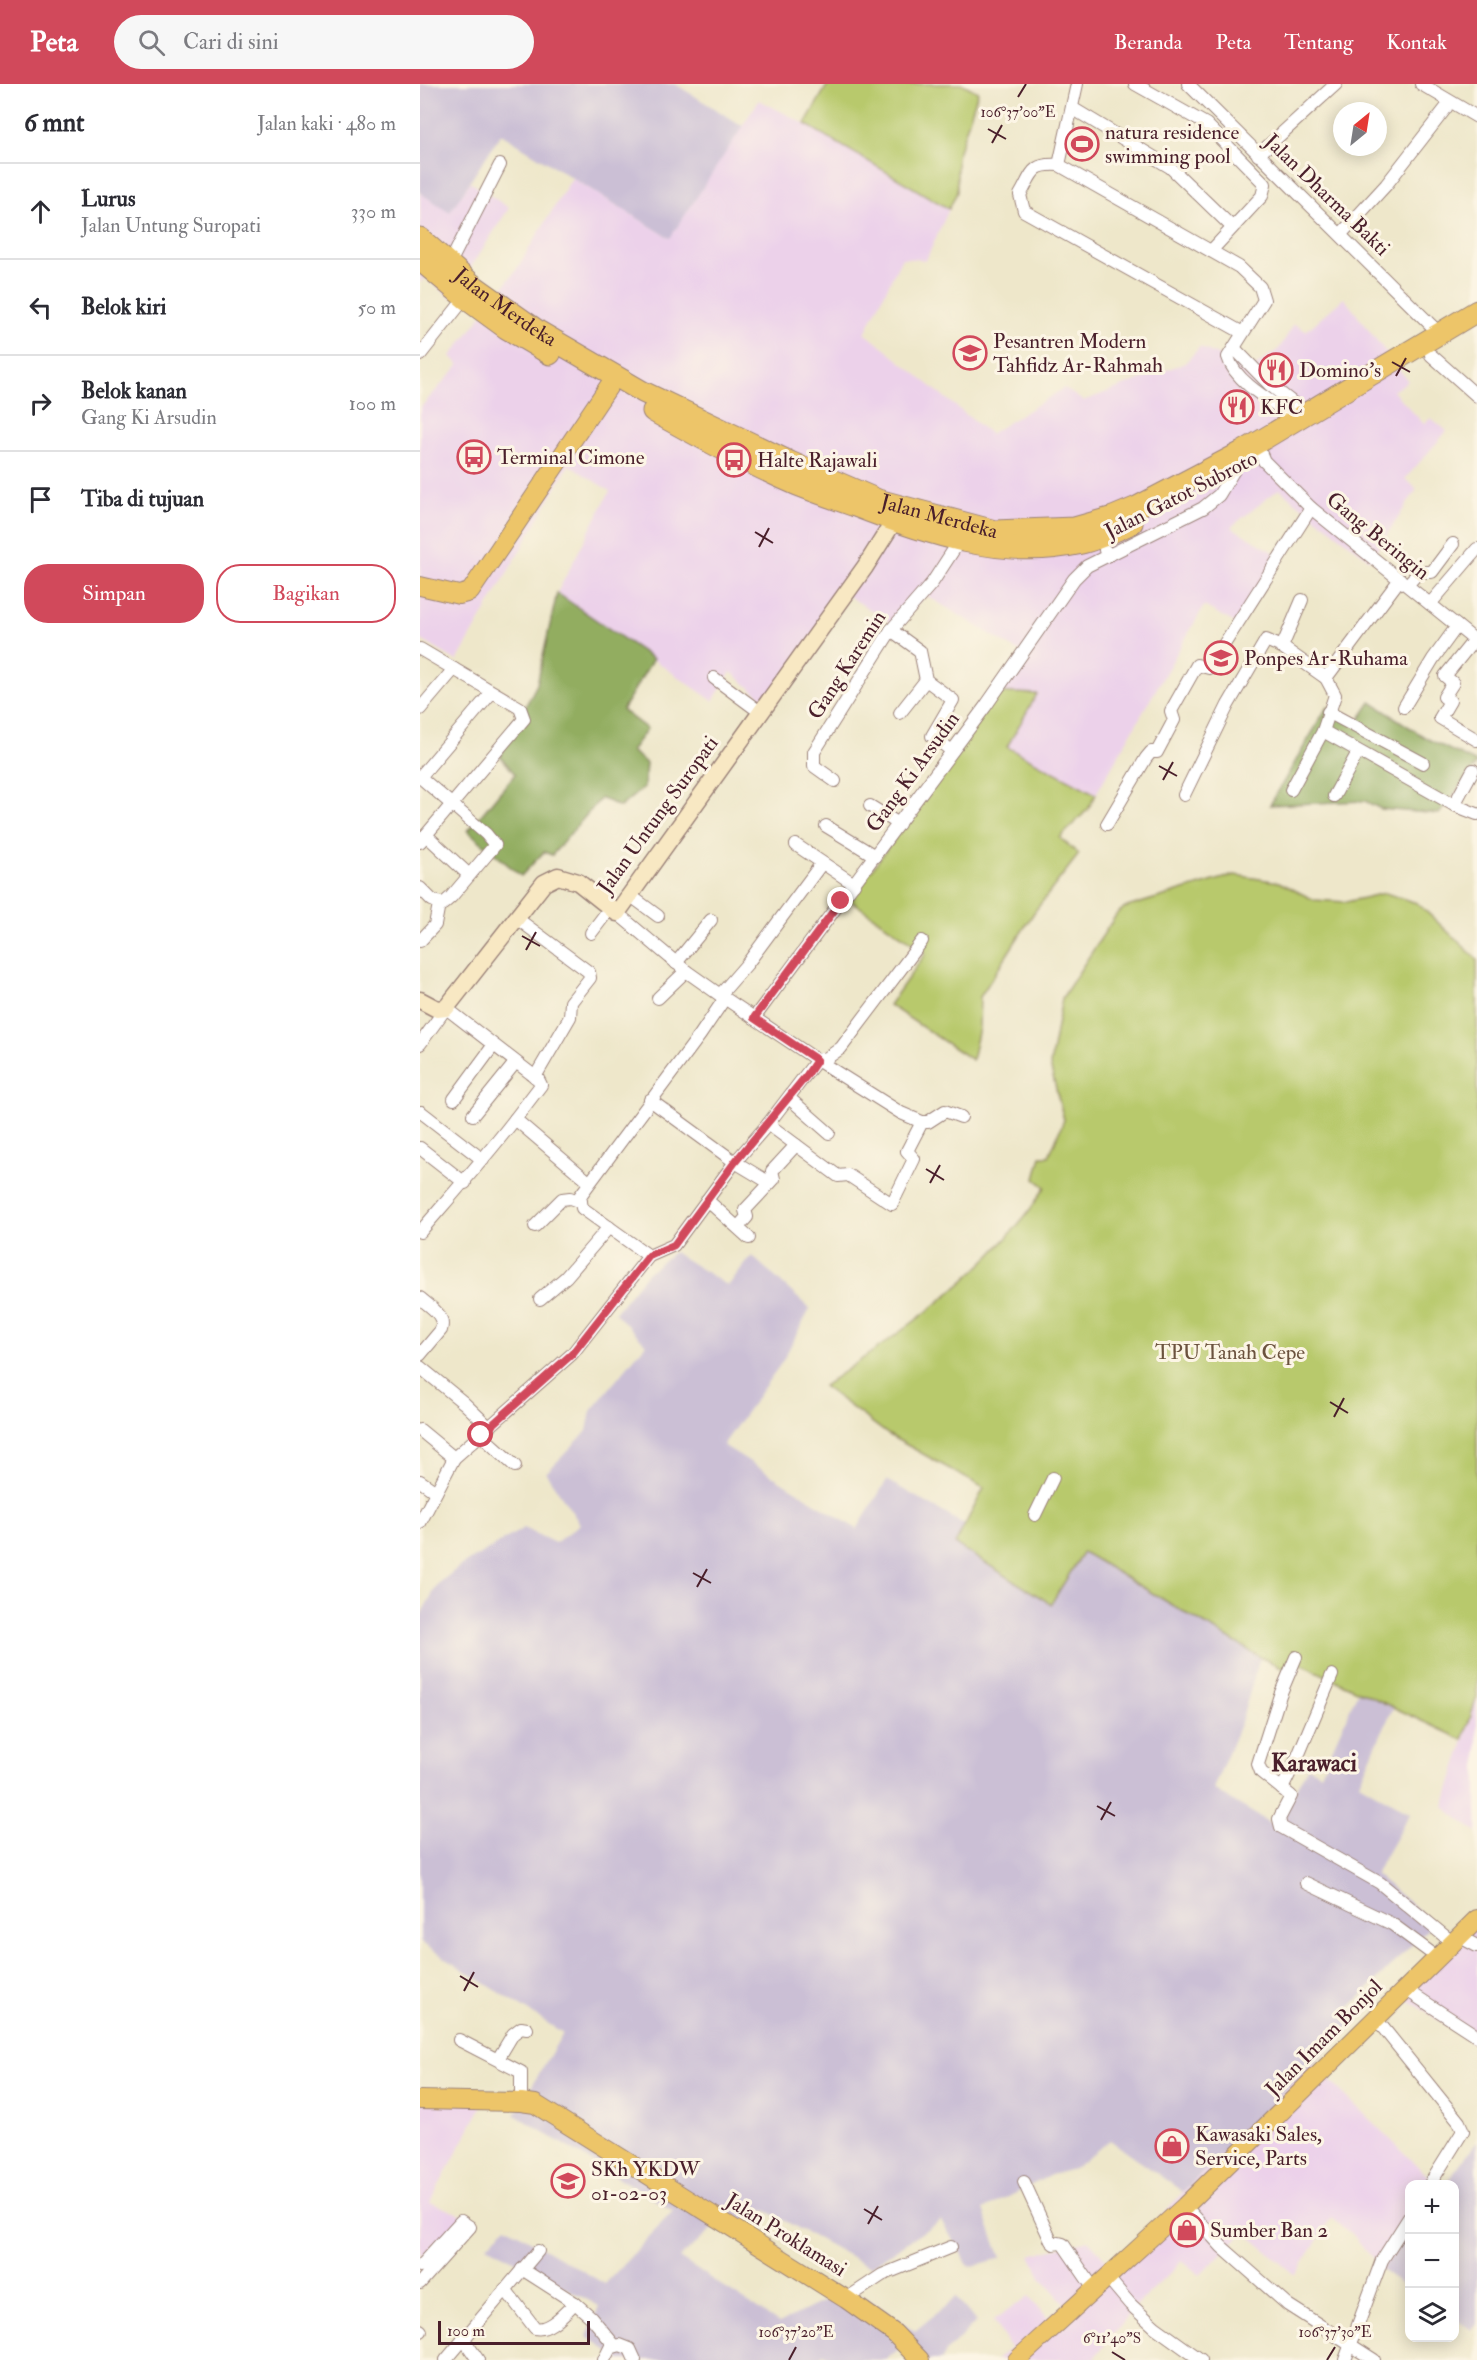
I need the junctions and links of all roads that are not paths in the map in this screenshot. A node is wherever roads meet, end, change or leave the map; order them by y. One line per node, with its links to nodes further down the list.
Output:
1 (1077, 84): 6 (street)
2 (1135, 84): 12 (street)
3 (1188, 84): 9 (street, Jalan Dharma Bakti)
4 (1336, 84): 9 (street)
5 (1421, 84): 8 (street)
6 (1072, 108): 11 (street); 12 (street)
7 (1446, 108): 13 (street)
8 (1477, 117)
9 (1258, 156): 13 (street, Jalan Dharma Bakti)
10 (500, 165): 17 (street)
11 (1059, 165): 15 (street); 21 (street)
12 (1232, 227): 15 (street)
13 (1341, 234): 22 (street, Jalan Dharma Bakti)
14 (420, 238): 17 (highway, Jalan Merdeka)
15 (1211, 251): 21 (street)
16 (420, 260): 18 (highway, Jalan Gatot Subroto)
17 (450, 263): 24 (highway, Jalan Merdeka)
18 (465, 298): 23 (street); 24 (highway, Jalan Gatot Subroto)
19 (1477, 311): 22 (highway, Jalan Merdeka)
20 (1477, 327): 22 (highway, Jalan Merdeka)
21 (1243, 333): 26 (street)
22 (1439, 344): 25 (street, Jalan Dharma Bakti); 26 (highway, Jalan Merdeka); 27 (highway, Jalan Gatot Subroto)
23 (420, 355)
24 (612, 382): 27 (highway, Jalan Merdeka); 29 (highway, Jalan Gatot Subroto); 35 (main road)
25 (1477, 396)
26 (1301, 416): 27 (highway, Jalan Merdeka)
27 (1258, 449): 28 (street, Gang Beringin); 32 (highway, Jalan Gatot Subroto)
28 (1311, 508): 34 (street, Gang Beringin); 69 (street)
29 (894, 521): 30 (highway, Jalan Gatot Subroto); 50 (street, Jalan Untung Suropati)
30 (960, 540): 32 (highway, Jalan Gatot Subroto); 39 (street, Gang Karemin)
31 (1454, 544): 34 (street)
32 (1104, 547): 55 (street, Gang Ki Arsudin)
33 (1477, 549): 37 (street)
34 (1404, 582): 37 (street, Gang Beringin); 45 (street)
35 (420, 586)
36 (1302, 600): 41 (street)
37 (1430, 604): 38 (street, Gang Beringin)
38 (1457, 626): 40 (street, Gang Beringin); 48 (street)
39 (891, 630): 46 (street); 60 (street, Gang Karemin)
40 (1476, 641): 54 (street)
41 (1282, 647): 45 (street); 62 (street)
42 (420, 650): 43 (street)
43 (454, 669): 47 (street); 49 (street)
44 (714, 678): 50 (street)
45 (1326, 678): 51 (street)
46 (926, 680): 52 (street); 55 (street)
47 (492, 692): 59 (street); 64 (street)
48 (1404, 706)
49 (420, 709)
50 (760, 712): 78 (street, Jalan Untung Suropati)
51 (1328, 712): 53 (street); 57 (street)
52 (900, 713)
53 (1323, 731): 56 (street); 61 (street)
54 (1476, 738)
55 (952, 752): 68 (street, Gang Ki Arsudin)
56 (1358, 752): 63 (street); 65 (street)
57 (1423, 763)
58 (1473, 770): 65 (street)
59 (420, 777): 64 (street)
60 (835, 781)
61 (1291, 790)
62 (1185, 795)
63 (1334, 796)
64 (452, 805): 71 (street); 75 (street)
65 (1454, 805): 67 (street)
66 (870, 806): 68 (street)
67 (1477, 814)
68 (899, 824): 73 (street, Gang Ki Arsudin)
69 (1107, 824)
70 (826, 826): 73 (street)
71 (423, 838): 75 (street)
72 (796, 845): 74 (street)
73 (875, 856): 76 (street, Gang Ki Arsudin)
74 (822, 863): 76 (street); 88 (street)
75 (469, 875): 79 (street)
76 (854, 884): 92 (street, Gang Ki Arsudin)
77 (420, 888): 79 (street)
78 (631, 896): 80 (street, Jalan Untung Suropati); 81 (street)
79 (439, 904): 85 (street)
80 (614, 910): 82 (street, Jalan Untung Suropati); 84 (street); 87 (street)
81 (658, 916)
82 (515, 917): 91 (street, Jalan Untung Suropati); 97 (street)
83 (711, 920): 87 (street)
84 (591, 933)
85 (420, 941)
86 (922, 941): 95 (street)
87 (681, 967): 88 (street); 89 (street)
88 (722, 996): 92 (street); 100 (street)
89 (658, 998)
90 (422, 1005): 91 (street)
91 (446, 1008): 93 (street); 94 (street)
92 (754, 1018): 95 (street)
93 (420, 1044)
94 (493, 1046): 96 (street); 99 (street)
95 (817, 1060): 98 (street); 105 (street)
96 (514, 1063): 97 (street); 102 (street)
97 (535, 1077): 104 (street)
98 (789, 1098): 106 (street); 107 (street)
99 (454, 1099)
100 (650, 1100): 111 (street); 112 (street)
101 (421, 1112): 110 (street)
102 (473, 1115)
103 (961, 1117): 105 (street)
104 (515, 1119): 110 (street); 112 (street)
105 (922, 1122): 108 (street)
106 (768, 1124): 108 (street); 111 (street)
107 (829, 1132)
108 (796, 1145): 114 (street)
109 (420, 1148): 113 (street)
110 (483, 1160): 113 (street)
111 (735, 1162): 114 (street); 115 (street)
112 (589, 1182): 116 (street)
113 (465, 1183): 120 (street)
114 (770, 1183): 119 (street)
115 (707, 1200): 119 (street); 122 (street)
116 (581, 1202): 117 (street); 118 (street)
117 (536, 1226)
118 (609, 1227): 122 (street); 124 (street)
119 (738, 1227): 121 (street)
120 (420, 1232)
121 (749, 1238)
122 (649, 1256): 128 (street)
123 (420, 1298): 125 (street)
124 (540, 1299)
125 (420, 1355)
126 (420, 1367): 128 (street)
127 (420, 1430): 129 (street)
128 (485, 1431): 129 (street); 130 (street)
129 (454, 1458): 133 (street)
130 (515, 1466)
131 (1053, 1478): 134 (street)
132 (420, 1480): 133 (street)
133 (436, 1491): 135 (street)
134 (1035, 1515)
135 (421, 1519)
136 (1296, 1657): 138 (street)
137 (1332, 1675): 138 (street)
138 (1282, 1789): 141 (street)
139 (1306, 1883): 143 (street)
140 (1477, 1919): 141 (main road, Jalan Imam Bonjol)
141 (1456, 1940): 142 (street); 143 (main road, Jalan Imam Bonjol)
142 (1477, 1946)
143 (1438, 1958): 144 (main road, Jalan Imam Bonjol)
144 (1405, 1989): 145 (main road, Jalan Imam Bonjol); 147 (street)
145 (1376, 2019): 152 (street); 154 (main road, Jalan Imam Bonjol)
146 (527, 2029): 149 (street)
147 (1477, 2036)
148 (459, 2040): 149 (street)
149 (498, 2059): 151 (street)
150 (420, 2100): 151 (main road, Jalan Proklamasi)
151 (521, 2102): 163 (main road, Jalan Proklamasi)
152 (1432, 2180)
153 (1024, 2182): 161 (street)
154 (1185, 2206): 161 (main road, Jalan Imam Bonjol); 166 (street)
155 (1405, 2224): 166 (street)
156 (951, 2247): 163 (street)
157 (538, 2251): 159 (street)
158 (420, 2266): 160 (street)
159 (522, 2269): 162 (street); 164 (street)
160 (420, 2283)
161 (1101, 2284): 168 (street); 174 (main road, Jalan Imam Bonjol)
162 (505, 2289): 164 (street); 165 (street)
163 (846, 2299): 173 (main road, Jalan Proklamasi)
164 (575, 2303): 167 (street)
165 (463, 2338): 169 (street); 170 (street)
166 (1350, 2345): 175 (street); 176 (street)
167 (615, 2346): 171 (street); 172 (street)
168 (1196, 2358)
169 (446, 2360)
170 (478, 2360)
171 (604, 2360)
172 (635, 2360)
173 (920, 2360)
174 (1017, 2360)
175 (1345, 2360)
176 (1374, 2360)

